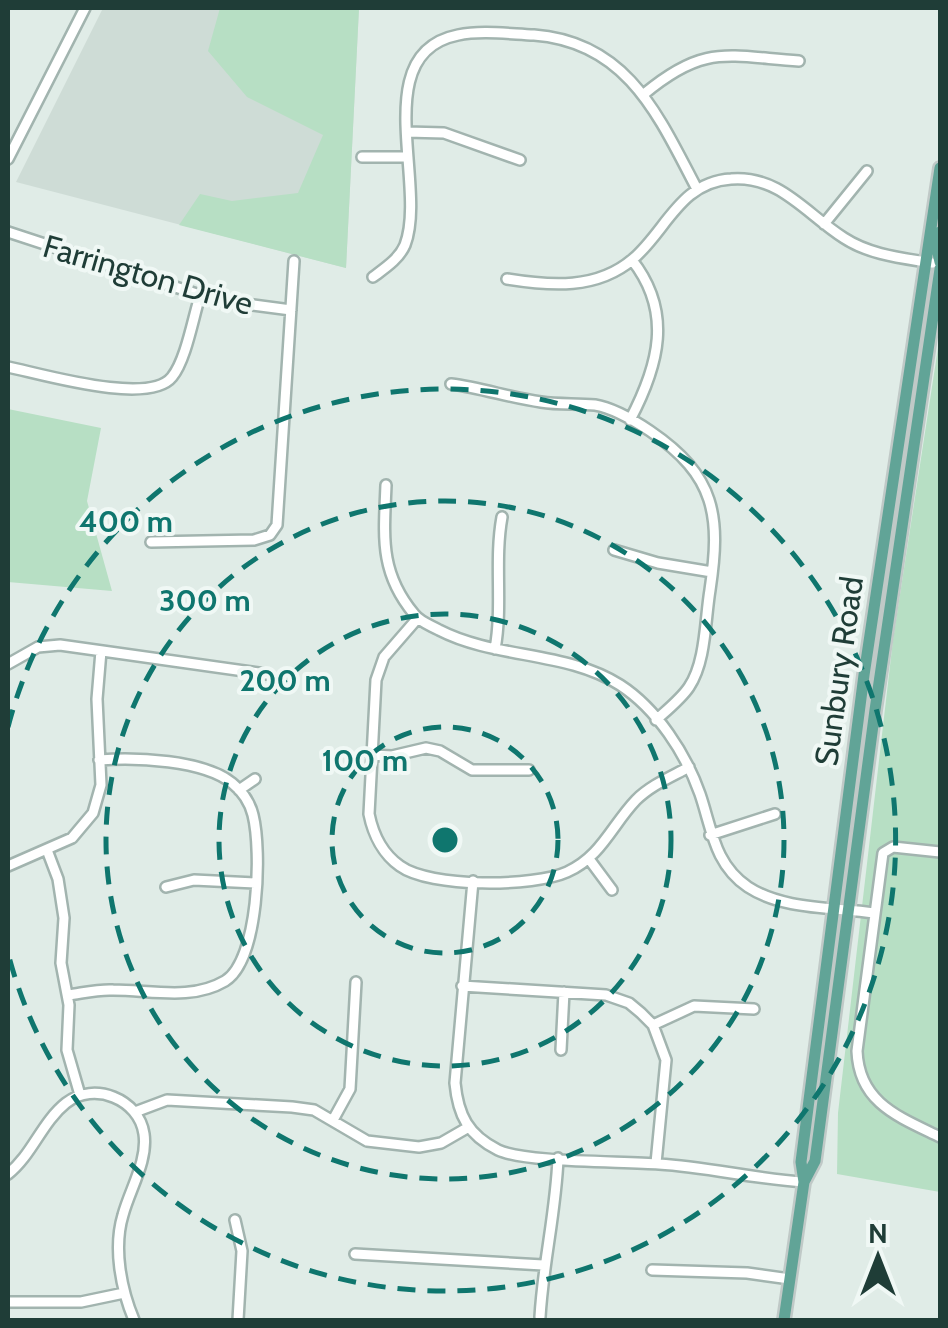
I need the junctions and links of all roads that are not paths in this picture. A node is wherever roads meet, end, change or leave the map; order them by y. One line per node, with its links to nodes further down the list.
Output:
1 (85, 8): 7 (street)
2 (799, 61): 3 (street)
3 (644, 94): 4 (street); 12 (street)
4 (407, 132): 6 (street); 8 (street)
5 (362, 157): 6 (street)
6 (408, 157): 19 (street)
7 (8, 160)
8 (520, 160)
9 (940, 170): 11 (main road); 18 (main road, Sunbury Road)
10 (867, 171): 13 (street)
11 (940, 181)
12 (697, 189): 13 (street); 16 (street)
13 (824, 224): 18 (street)
14 (8, 232): 21 (street, Farrington Drive)
15 (940, 232): 18 (main road)
16 (632, 260): 20 (street); 25 (street)
17 (294, 261): 22 (street)
18 (937, 264): 53 (main road, Sunbury Road); 53 (main road, Sunbury Road)
19 (373, 277)
20 (507, 279)
21 (200, 296): 22 (street, Farrington Drive); 23 (street)
22 (291, 310): 28 (street)
23 (8, 367)
24 (451, 384): 25 (street)
25 (630, 420): 30 (street)
26 (386, 485): 31 (street)
27 (502, 517): 32 (street)
28 (151, 542)
29 (614, 550): 30 (street)
30 (712, 572): 36 (street)
31 (417, 619): 32 (street); 37 (street)
32 (494, 649): 36 (street)
33 (101, 650): 34 (street); 35 (street); 38 (street)
34 (8, 663)
35 (266, 674)
36 (656, 720): 39 (street)
37 (371, 756): 40 (street); 49 (street)
38 (100, 760): 42 (street); 45 (street)
39 (689, 768): 44 (street); 47 (street)
40 (529, 770)
41 (255, 779): 42 (street)
42 (239, 790): 50 (street)
43 (774, 814): 44 (street)
44 (710, 835): 53 (street)
45 (47, 850): 48 (street); 58 (street)
46 (940, 852): 54 (street)
47 (589, 859): 49 (street); 52 (street)
48 (8, 866)
49 (473, 881): 56 (street)
50 (255, 883): 51 (street); 58 (street)
51 (166, 887)
52 (612, 890)
53 (842, 909): 54 (street); 70 (main road, Sunbury Road); 70 (main road, Sunbury Road)
54 (874, 914): 66 (street)
55 (356, 982): 64 (street)
56 (462, 986): 57 (street); 65 (street)
57 (564, 992): 60 (street); 61 (street)
58 (68, 995): 62 (street)
59 (754, 1009): 60 (street)
60 (652, 1025): 68 (street)
61 (561, 1050)
62 (80, 1095): 63 (street); 69 (street)
63 (135, 1112): 64 (street); 76 (street)
64 (333, 1120): 65 (street)
65 (468, 1128): 67 (street)
66 (940, 1137)
67 (558, 1158): 68 (street); 73 (street)
68 (656, 1163): 70 (street)
69 (8, 1174)
70 (804, 1182): 75 (main road, Sunbury Road)
71 (235, 1220): 80 (street)
72 (355, 1254): 73 (street)
73 (543, 1265): 78 (street)
74 (652, 1270): 75 (street)
75 (790, 1279): 81 (main road, Sunbury Road)
76 (124, 1293): 77 (street); 79 (street)
77 (8, 1302)
78 (540, 1317)
79 (134, 1320)
80 (238, 1320)
81 (784, 1320)

